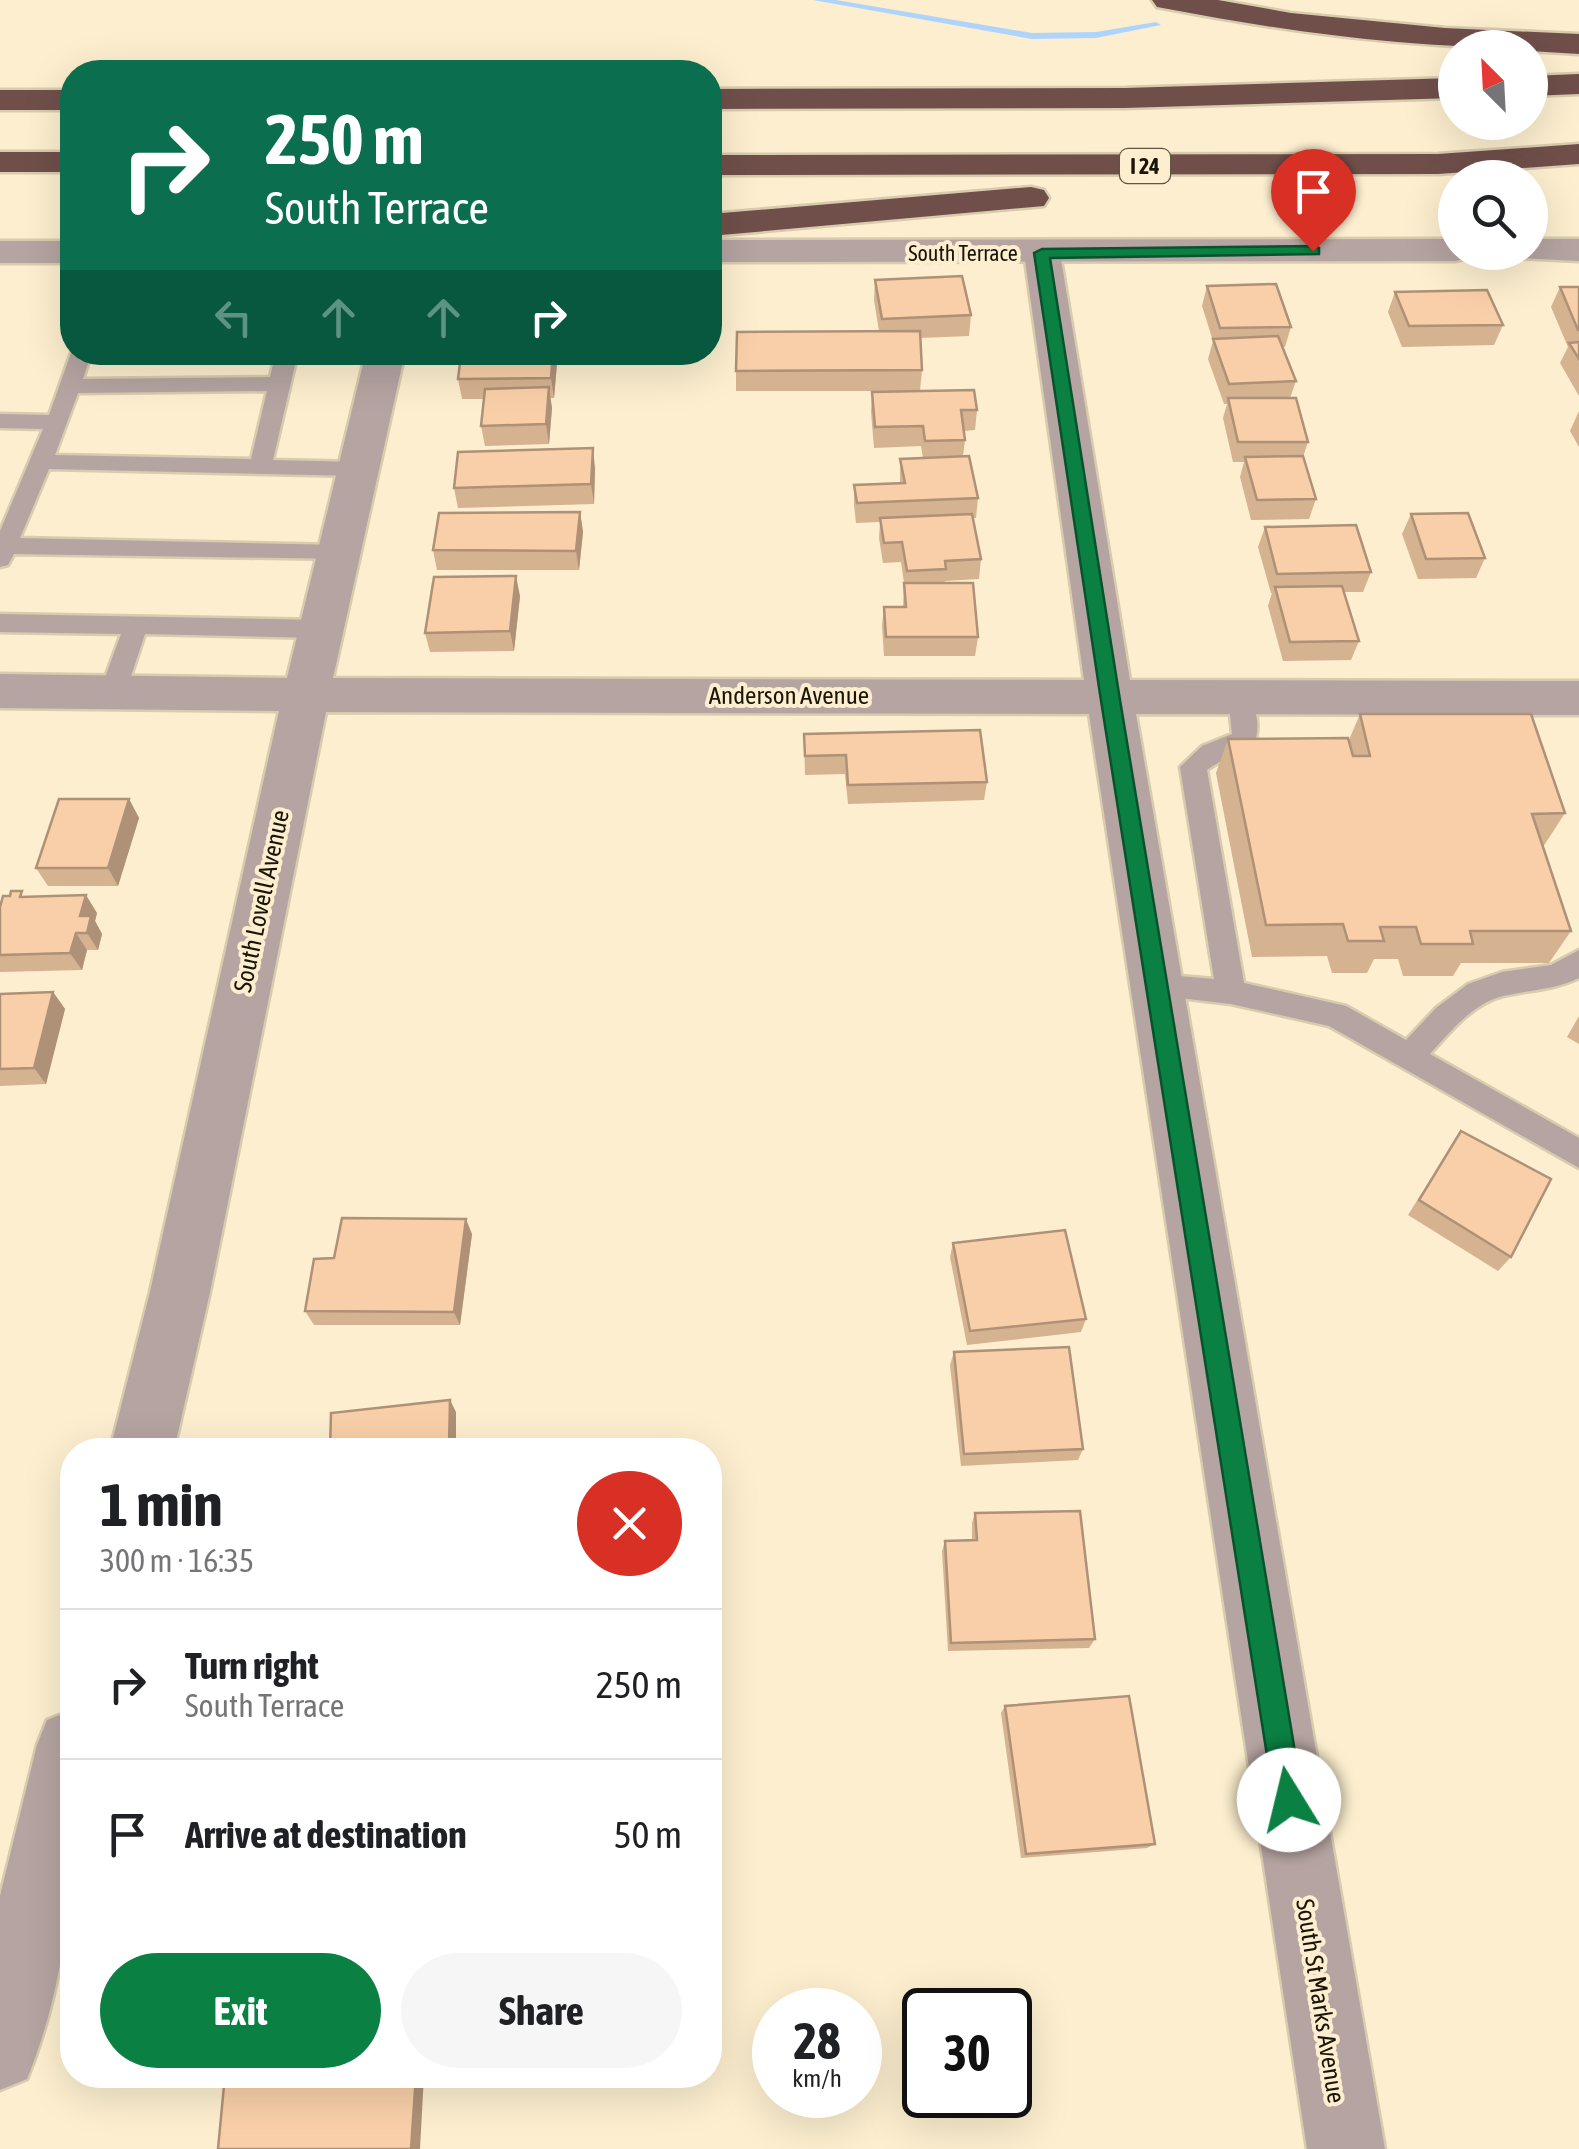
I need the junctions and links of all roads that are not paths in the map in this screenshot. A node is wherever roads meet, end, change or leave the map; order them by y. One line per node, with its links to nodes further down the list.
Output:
1 (1168, 0): 2 (highway)
2 (1579, 44)
3 (1579, 84): 4 (highway)
4 (1548, 85)
5 (1438, 89): 6 (highway)
6 (722, 99)
7 (0, 100): 8 (highway)
8 (60, 100)
9 (1579, 154): 10 (highway, I 24)
10 (1494, 160)
11 (0, 162): 12 (highway)
12 (60, 162)
13 (722, 164): 14 (highway, I 24)
14 (1438, 164): 15 (highway)
15 (722, 224)
16 (1438, 250): 22 (street, South Terrace)
17 (1548, 250): 18 (street)
18 (1579, 250)
19 (0, 252): 20 (street)
20 (60, 252)
21 (722, 252): 22 (street, South Terrace)
22 (1042, 253): 40 (street, South St Marks Avenue)
23 (77, 365): 27 (lane)
24 (284, 365): 26 (lane)
25 (383, 365): 32 (street, South Lovell Avenue)
26 (280, 384): 27 (lane); 31 (lane)
27 (70, 386): 29 (lane)
28 (0, 421): 29 (lane)
29 (57, 422): 30 (lane)
30 (40, 462): 31 (lane); 33 (lane)
31 (260, 467): 32 (lane)
32 (359, 469): 34 (street, South Lovell Avenue)
33 (3, 552): 34 (lane)
34 (339, 553): 37 (street, South Lovell Avenue)
35 (0, 623): 36 (lane)
36 (136, 626): 37 (lane); 39 (lane)
37 (322, 629): 41 (street, South Lovell Avenue)
38 (0, 690): 39 (street, Anderson Avenue)
39 (113, 691): 41 (street, Anderson Avenue)
40 (1109, 694): 41 (street, Anderson Avenue); 42 (street, Anderson Avenue); 45 (street, South St Marks Avenue)
41 (306, 696): 49 (street, South Lovell Avenue)
42 (1241, 696): 43 (street, Anderson Avenue); 46 (lane)
43 (1579, 698)
44 (1579, 962): 47 (lane)
45 (1156, 986): 46 (lane); 52 (street, South St Marks Avenue)
46 (1231, 992): 47 (lane)
47 (1408, 1057): 48 (lane)
48 (1579, 1154)
49 (145, 1438)
50 (60, 1796): 51 (street)
51 (0, 2052)
52 (1346, 2149)

